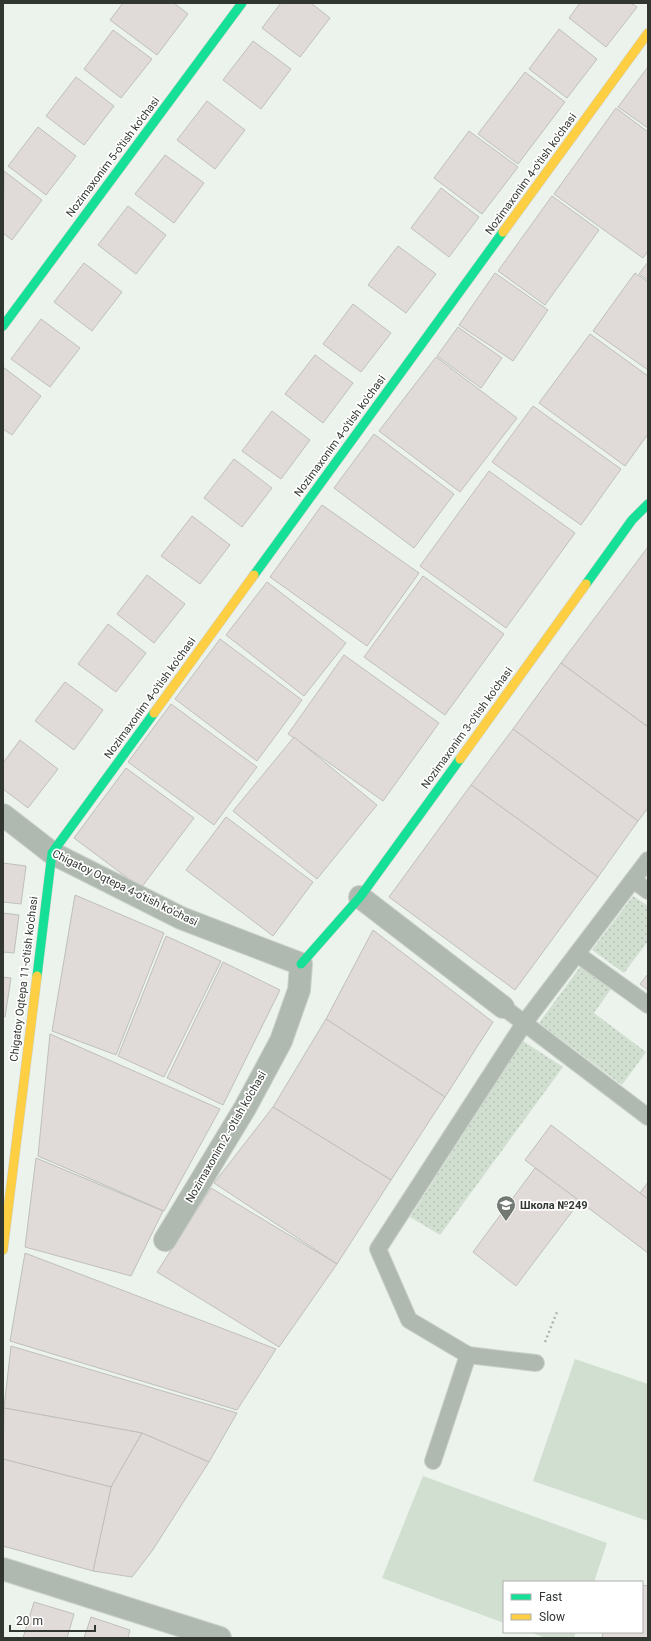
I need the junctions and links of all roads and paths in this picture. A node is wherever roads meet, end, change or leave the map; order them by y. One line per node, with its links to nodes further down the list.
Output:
1 (242, 3): 3 (street, Nozimaxonim 5-o'tish ko'chasi)
2 (648, 33): 6 (street, Nozimaxonim 4-o'tish ko'chasi)
3 (3, 326)
4 (648, 504): 10 (street, Nozimaxonim 3-o'tish ko'chasi)
5 (3, 815): 6 (street, Chigatoy Oqtepa 4-o'tish ko'chasi)
6 (52, 853): 12 (street, Chigatoy Oqtepa 4-o'tish ko'chasi); 18 (street, Chigatoy Oqtepa 11-o'tish ko'chasi)
7 (648, 860): 8 (lane)
8 (633, 880): 9 (lane); 11 (lane)
9 (648, 891)
10 (360, 897): 12 (street, Nozimaxonim 3-o'tish ko'chasi); 14 (street)
11 (577, 954): 13 (lane); 15 (lane)
12 (301, 964): 17 (street, Nozimaxonim 2 -o'tish ko'chasi)
13 (648, 1005)
14 (503, 1007): 15 (lane)
15 (525, 1022): 16 (lane); 20 (lane)
16 (648, 1116)
17 (165, 1240)
18 (3, 1250)
19 (557, 1312): 21 (path)
20 (468, 1355): 21 (lane); 22 (lane)
21 (536, 1363)
22 (433, 1461)
23 (3, 1569): 24 (street)
24 (220, 1638)

